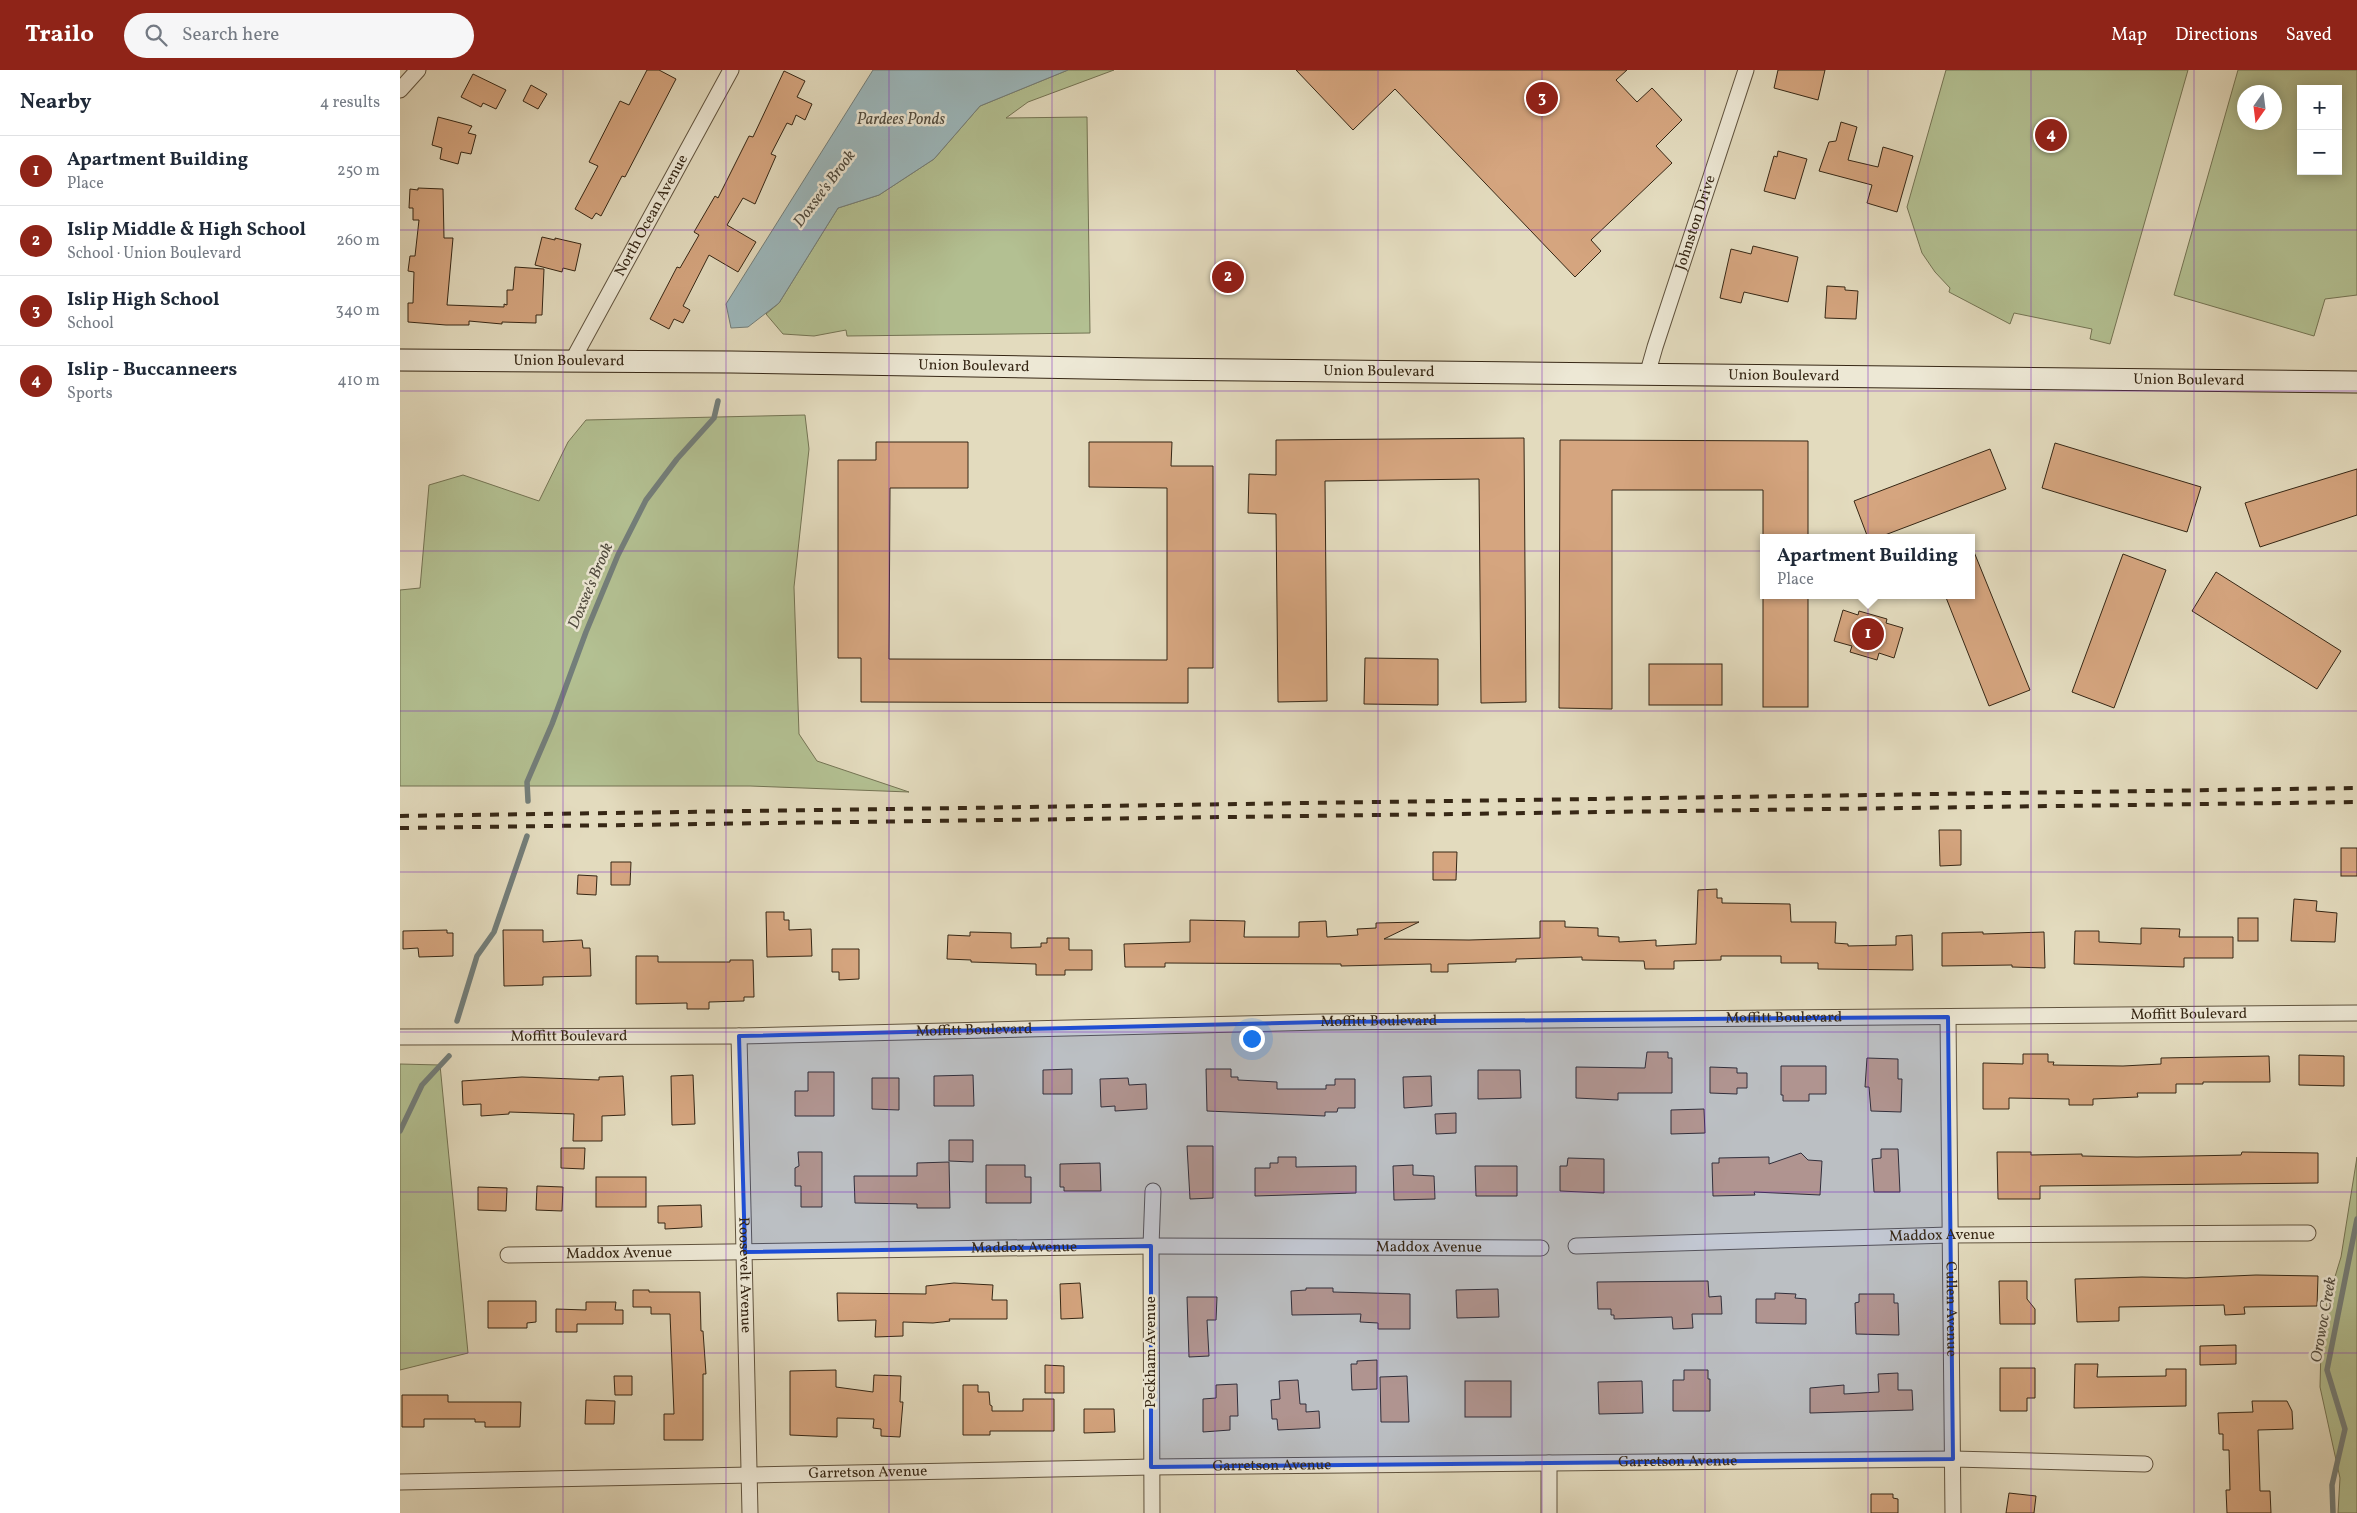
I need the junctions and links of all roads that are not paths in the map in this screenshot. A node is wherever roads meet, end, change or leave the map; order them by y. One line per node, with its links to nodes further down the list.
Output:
1 (418, 70): 4 (street)
2 (731, 70): 6 (street, North Ocean Avenue)
3 (1746, 70): 7 (street, Johnston Drive)
4 (400, 90)
5 (400, 360): 6 (main road, Union Boulevard)
6 (571, 362): 7 (main road, Union Boulevard)
7 (1647, 375): 8 (main road, Union Boulevard)
8 (2357, 382)
9 (2357, 1013): 10 (street, Moffitt Boulevard)
10 (1948, 1017): 11 (street, Moffitt Boulevard); 15 (street, Cullen Avenue)
11 (739, 1036): 12 (street, Moffitt Boulevard); 19 (street, Roosevelt Avenue)
12 (400, 1038)
13 (1153, 1191): 16 (street, Peckham Avenue)
14 (2308, 1233): 15 (street, Maddox Avenue)
15 (1950, 1235): 17 (street, Maddox Avenue); 21 (street, Cullen Avenue)
16 (1151, 1246): 18 (street, Maddox Avenue); 19 (street, Maddox Avenue); 24 (street, Peckham Avenue)
17 (1576, 1246)
18 (1541, 1248)
19 (745, 1252): 20 (street, Maddox Avenue); 25 (street, Roosevelt Avenue)
20 (508, 1255)
21 (1952, 1459): 22 (street, Garretson Avenue); 23 (street, Garretson Avenue); 30 (street, Cullen Avenue)
22 (1549, 1463): 24 (street, Garretson Avenue); 29 (street)
23 (2145, 1464)
24 (1151, 1466): 25 (street, Garretson Avenue); 28 (street, Peckham Avenue)
25 (750, 1474): 26 (street, Garretson Avenue); 27 (street, Roosevelt Avenue)
26 (400, 1482)
27 (750, 1513)
28 (1152, 1513)
29 (1550, 1513)
30 (1953, 1513)

